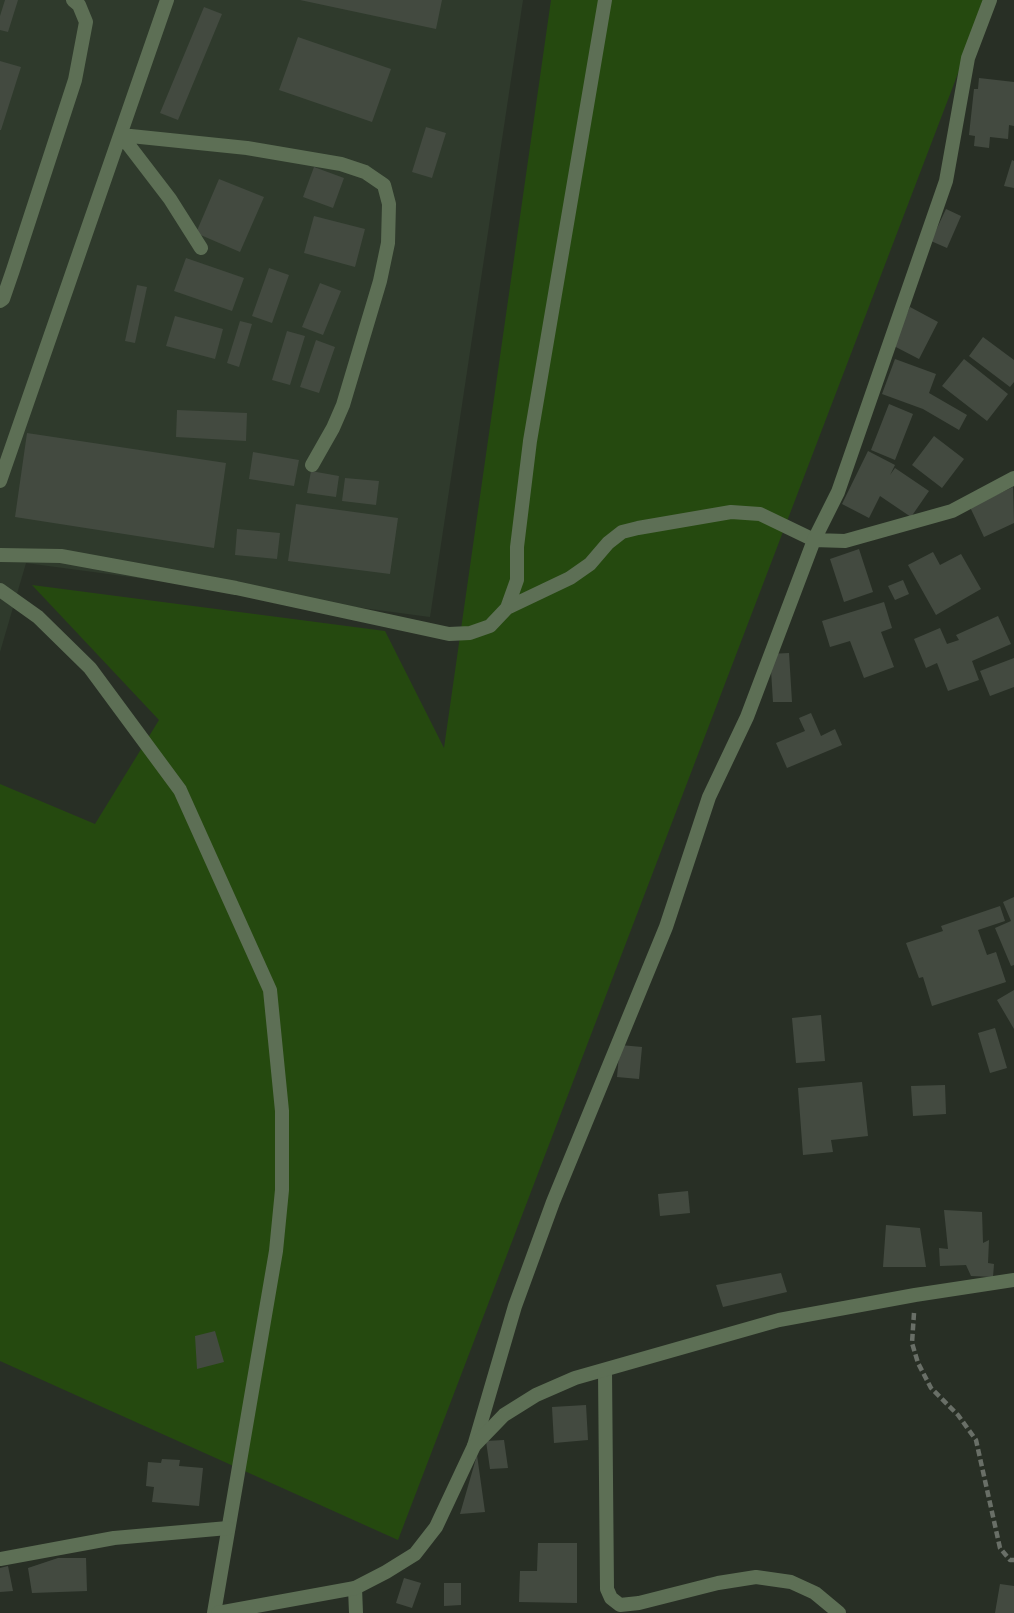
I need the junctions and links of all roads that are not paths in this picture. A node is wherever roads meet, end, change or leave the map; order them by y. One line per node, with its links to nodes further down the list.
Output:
1 (73, 0): 7 (street)
2 (167, 0): 5 (street)
3 (605, 0): 14 (street)
4 (990, 0): 11 (street)
5 (121, 135): 6 (street); 8 (street); 10 (street)
6 (201, 248)
7 (0, 301)
8 (312, 465)
9 (1014, 478): 11 (street)
10 (0, 481)
11 (814, 540): 14 (street); 17 (street)
12 (0, 555): 14 (street)
13 (0, 590): 18 (street)
14 (506, 608)
15 (1014, 1280): 16 (street)
16 (605, 1371): 17 (street); 23 (street)
17 (474, 1446): 20 (street)
18 (228, 1528): 19 (street); 21 (street)
19 (0, 1559)
20 (355, 1588): 21 (street); 22 (street)
21 (216, 1613)
22 (356, 1613)
23 (839, 1613)

